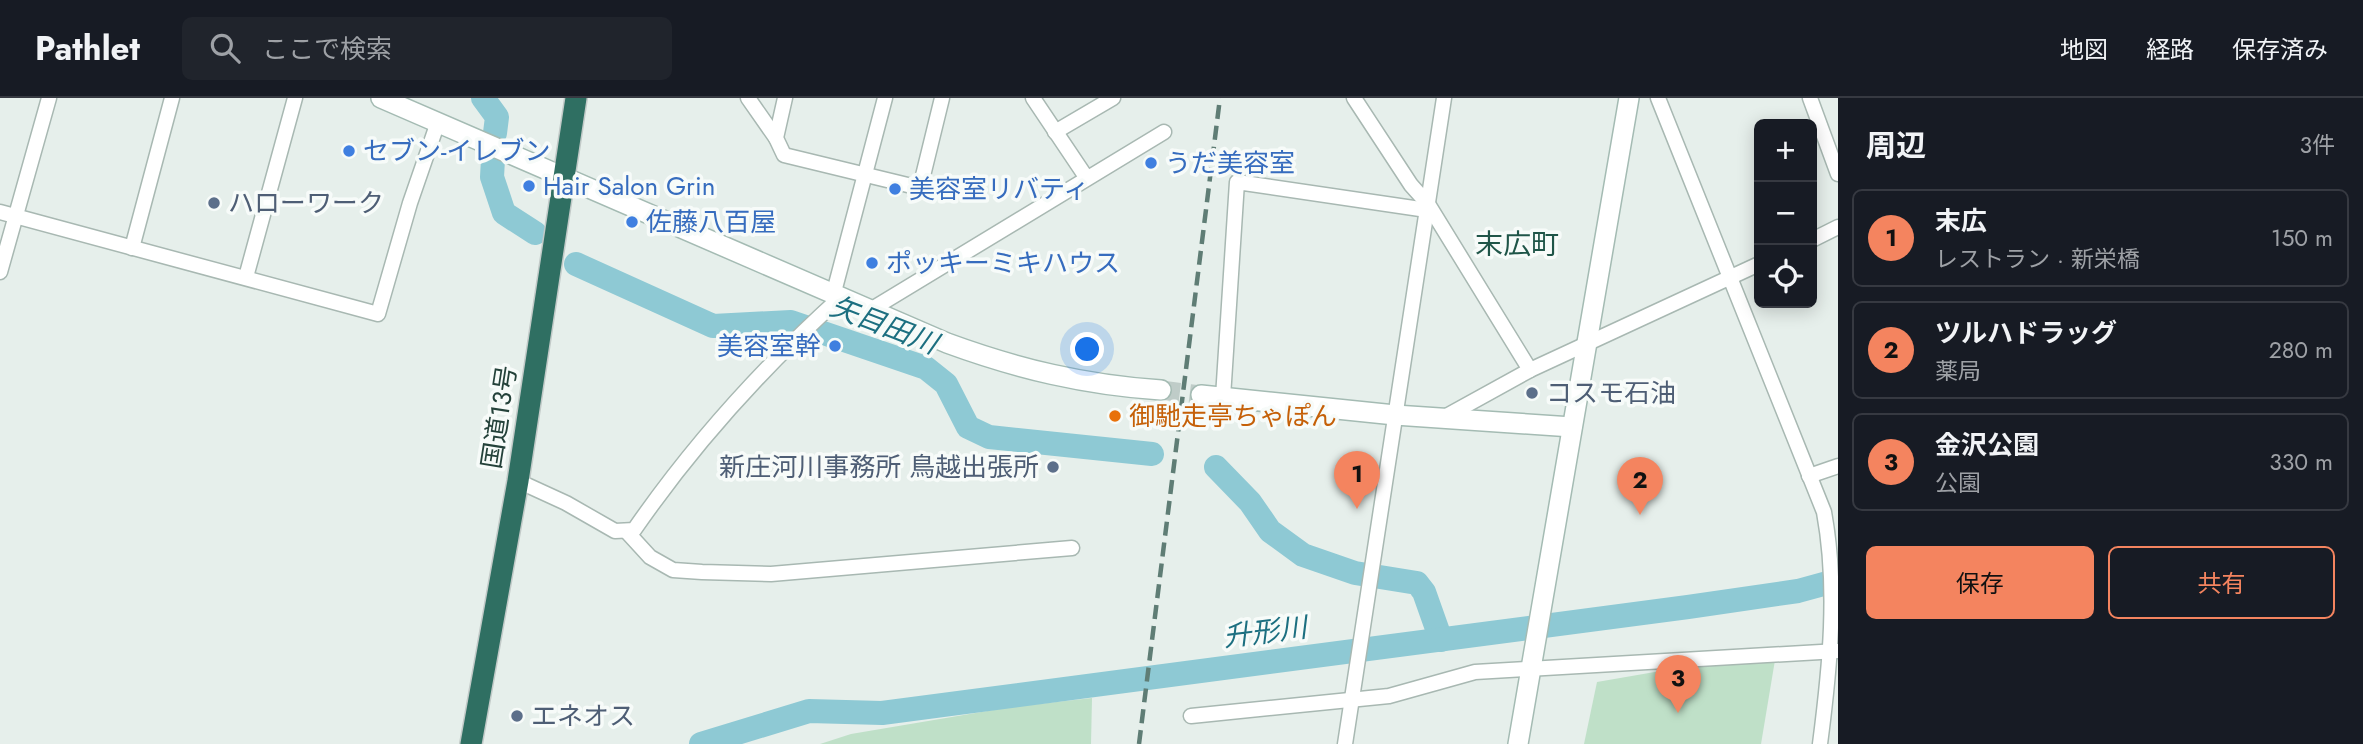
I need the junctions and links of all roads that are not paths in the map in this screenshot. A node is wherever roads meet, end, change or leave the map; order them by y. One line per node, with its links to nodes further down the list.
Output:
1 (49, 98): 27 (street)
2 (172, 98): 30 (street)
3 (295, 98): 33 (street)
4 (381, 98): 17 (street)
5 (576, 98): 23 (highway, 国道13号)
6 (748, 98): 20 (street)
7 (785, 98): 20 (street)
8 (885, 98): 22 (street)
9 (942, 98): 22 (street)
10 (1033, 98): 18 (street)
11 (1112, 98): 18 (street)
12 (1354, 98): 25 (street)
13 (1444, 98): 25 (street)
14 (1629, 98): 37 (street)
15 (1658, 98): 34 (street)
16 (1810, 98): 21 (street)
17 (438, 122): 23 (street); 33 (street)
18 (1055, 132): 24 (street)
19 (1164, 132): 24 (street)
20 (776, 138): 22 (street)
21 (1838, 174)
22 (865, 175): 35 (street)
23 (566, 176): 35 (street); 47 (highway, 国道13号)
24 (1086, 177): 36 (street)
25 (1427, 207): 38 (street); 41 (street); 42 (street)
26 (0, 212): 27 (street)
27 (16, 216): 30 (street); 32 (street)
28 (1838, 227): 29 (street)
29 (1817, 238)
30 (131, 248): 33 (street)
31 (1754, 266): 34 (street)
32 (0, 272)
33 (246, 277)
34 (1730, 277): 37 (street); 46 (street)
35 (838, 294): 36 (street); 48 (street)
36 (872, 309): 39 (street)
37 (1587, 344): 38 (street); 44 (street)
38 (1530, 370): 43 (street)
39 (1161, 390)
40 (1201, 395): 41 (street)
41 (1223, 397): 42 (street)
42 (1395, 415): 43 (street); 52 (street)
43 (1441, 419): 44 (street)
44 (1572, 427): 51 (street)
45 (1838, 466): 46 (street)
46 (1809, 476): 50 (street)
47 (518, 481): 48 (street); 54 (highway, 国道13号)
48 (628, 533): 49 (street)
49 (1072, 548)
50 (1834, 649): 51 (street); 57 (street)
51 (1530, 671): 52 (street); 56 (street)
52 (1354, 695): 53 (street); 55 (street)
53 (1191, 716)
54 (471, 744)
55 (1345, 744)
56 (1518, 744)
57 (1820, 744)

